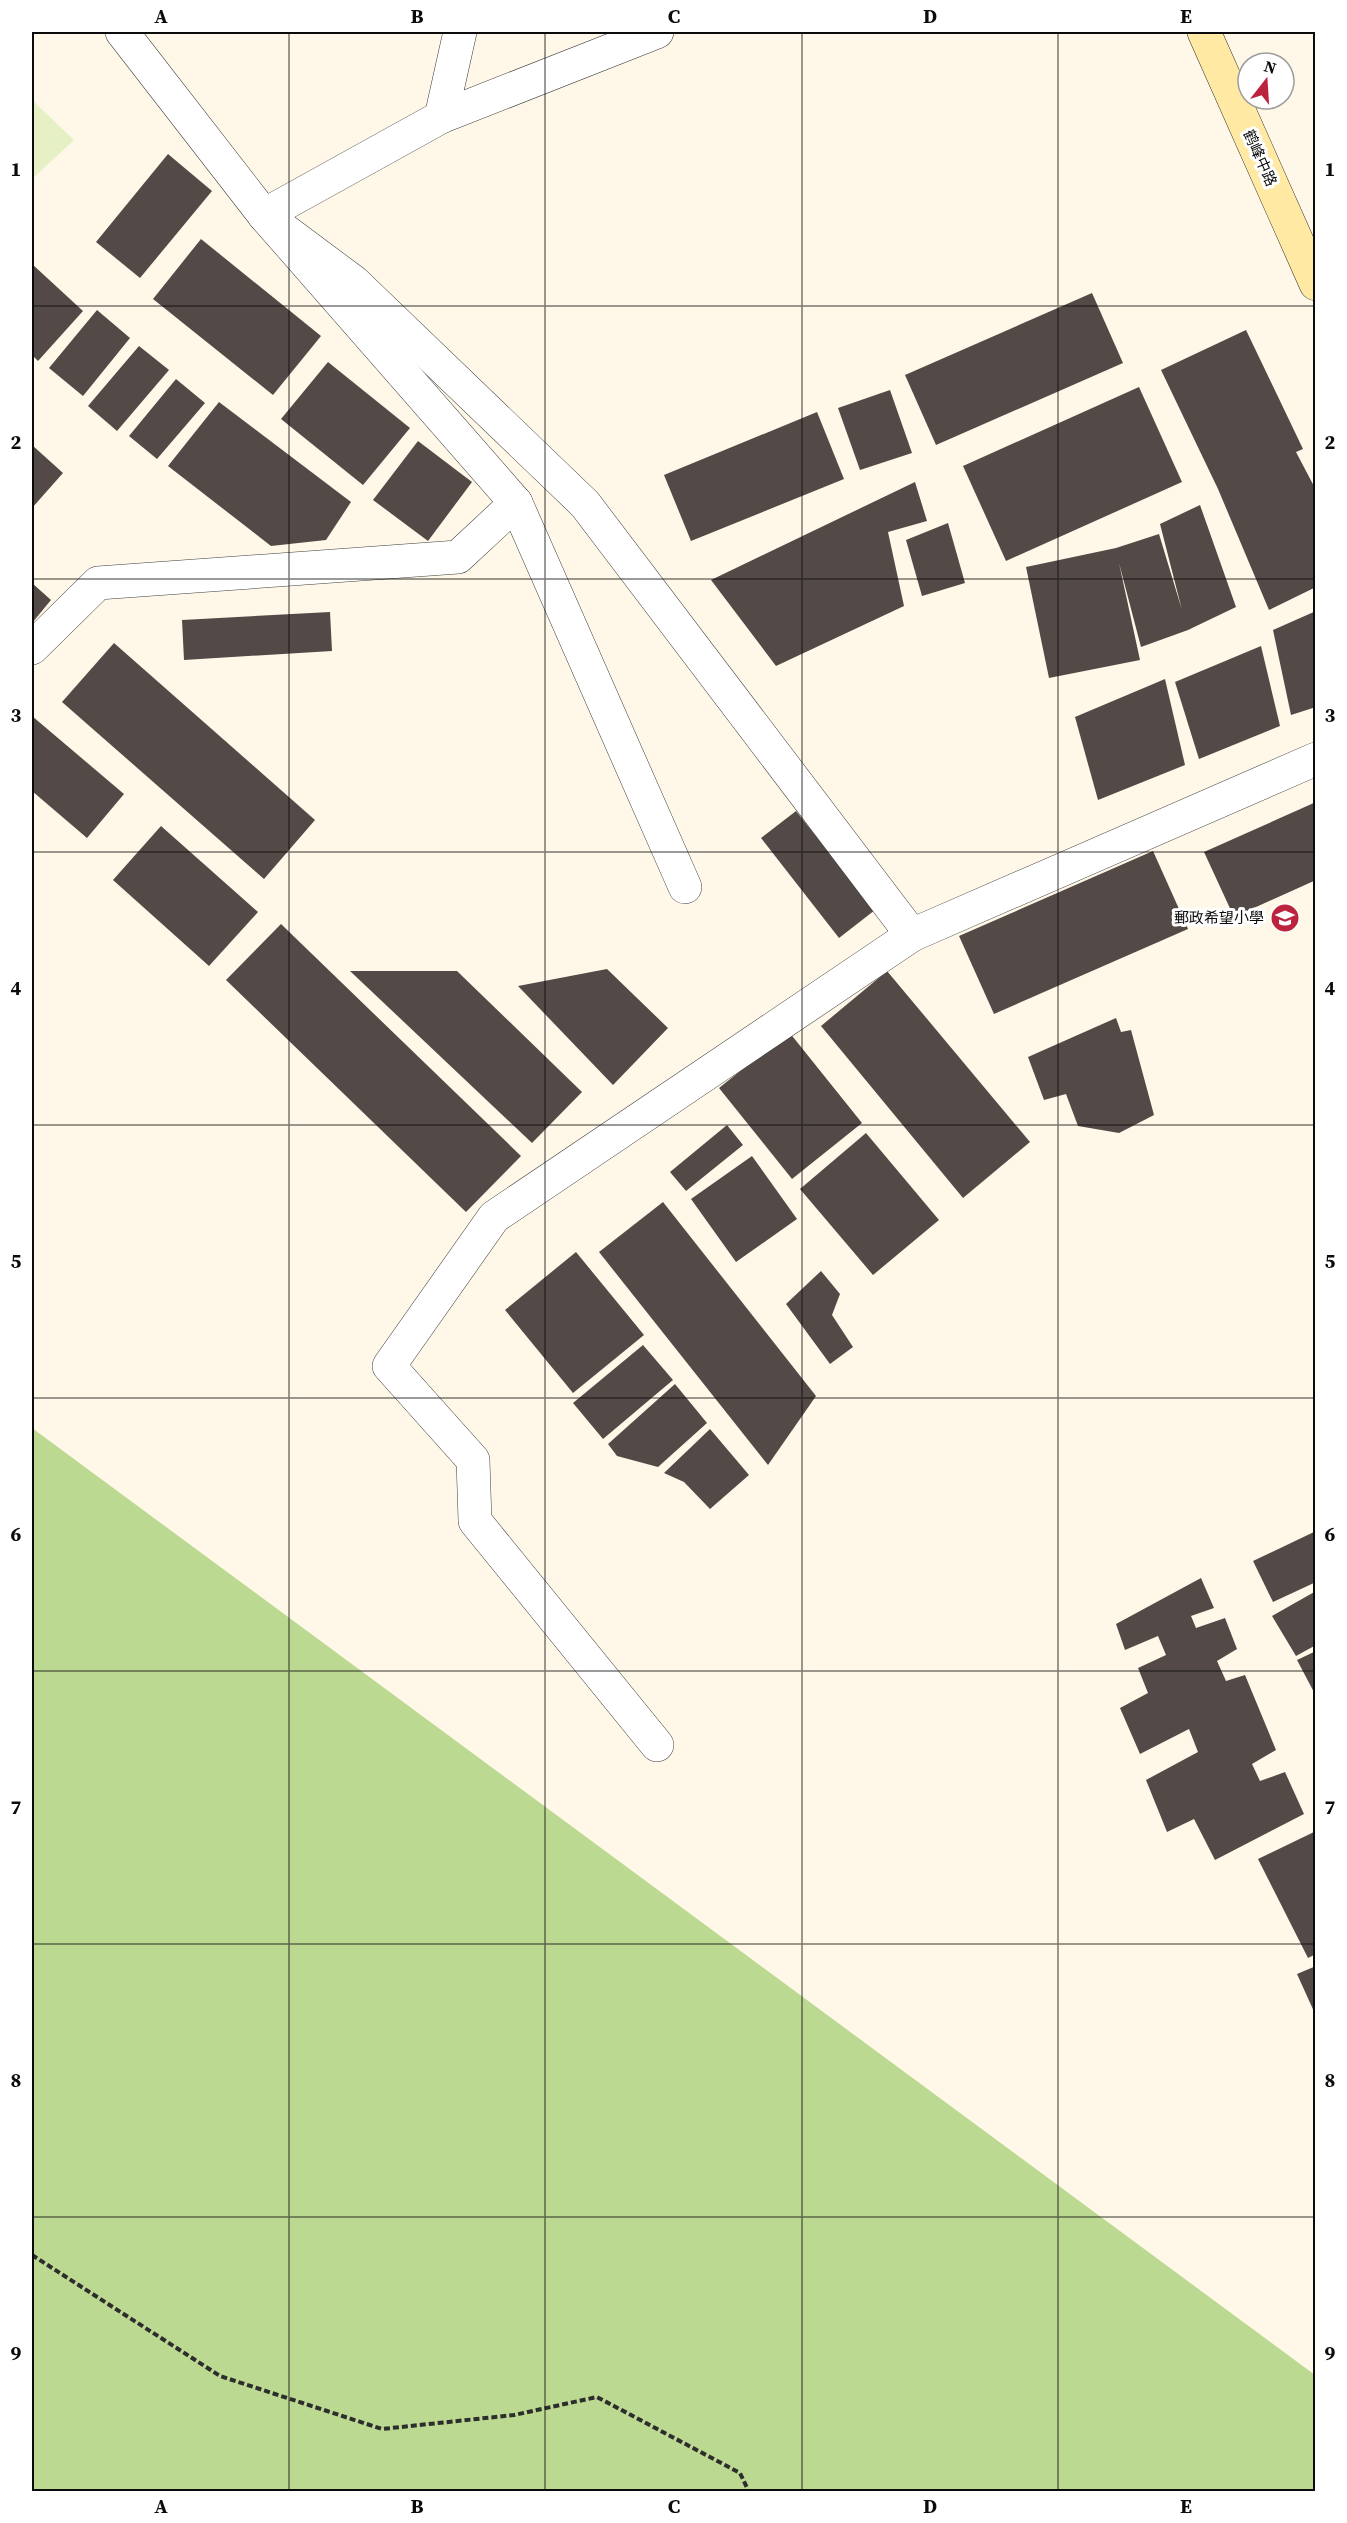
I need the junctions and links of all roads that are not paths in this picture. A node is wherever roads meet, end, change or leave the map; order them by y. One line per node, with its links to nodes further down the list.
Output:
1 (122, 32): 6 (street)
2 (460, 32): 5 (street)
3 (657, 32): 5 (street)
4 (1204, 32): 7 (street, 鹤峰中路)
5 (441, 117): 6 (street)
6 (264, 215): 8 (street); 12 (street)
7 (1316, 284)
8 (516, 503): 9 (street); 11 (street)
9 (32, 648)
10 (1316, 759): 12 (street)
11 (685, 887)
12 (912, 935): 13 (street)
13 (657, 1745)

